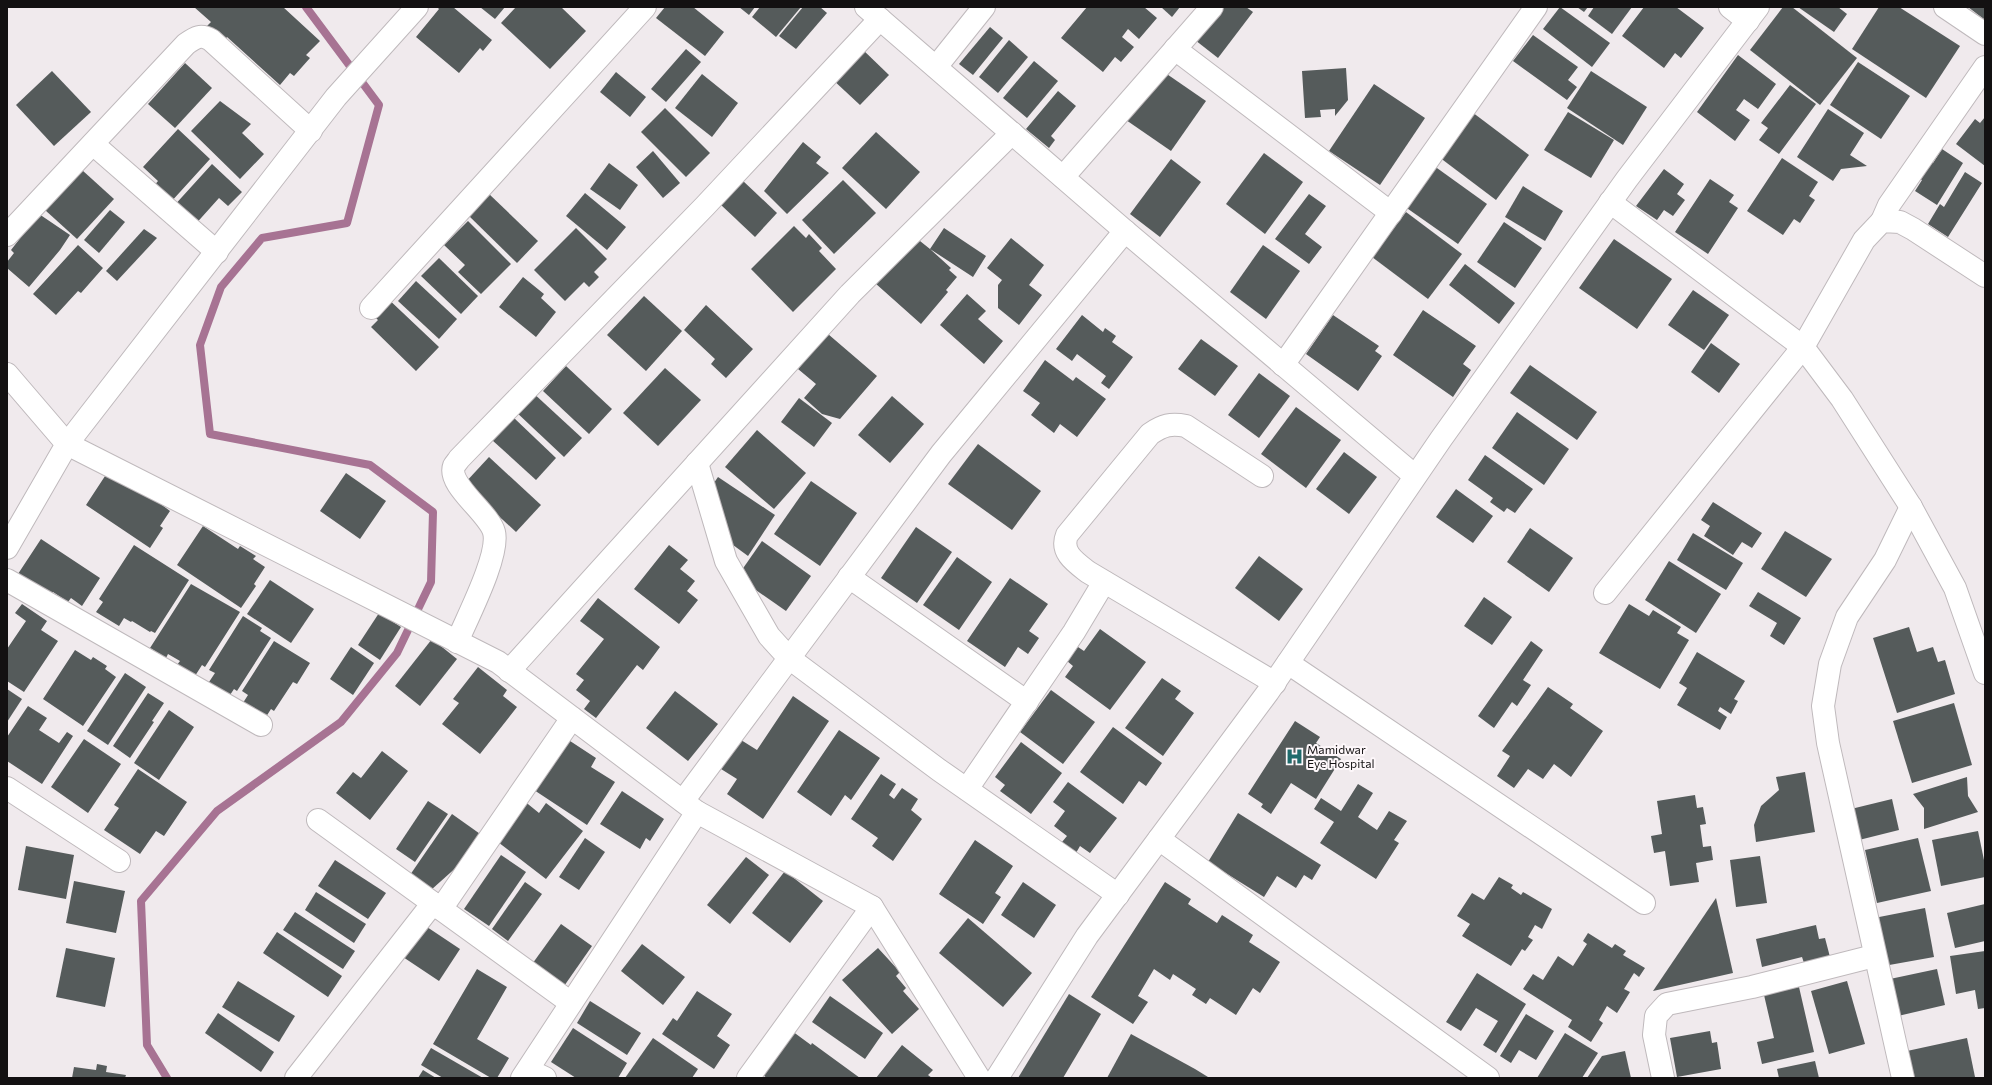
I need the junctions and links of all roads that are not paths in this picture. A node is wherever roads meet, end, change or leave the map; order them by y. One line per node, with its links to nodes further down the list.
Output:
1 (416, 7): 14 (street)
2 (645, 7): 25 (street)
3 (984, 7): 12 (street)
4 (1212, 7): 11 (street)
5 (1536, 7): 19 (street)
6 (1730, 7): 9 (street)
7 (1945, 7): 10 (street)
8 (873, 13): 12 (street); 40 (street)
9 (1753, 14): 18 (street)
10 (1985, 34)
11 (1175, 49): 17 (street); 19 (street)
12 (936, 67): 15 (street)
13 (1985, 67): 20 (street)
14 (311, 131): 16 (street); 23 (street)
15 (1012, 133): 17 (street); 30 (street)
16 (93, 144): 22 (street); 23 (street)
17 (1063, 177): 21 (street)
18 (1610, 202): 26 (street); 32 (street)
19 (1391, 213): 27 (street)
20 (1882, 221): 24 (street); 26 (street)
21 (1125, 231): 27 (street); 36 (street)
22 (7, 235)
23 (216, 252): 29 (street)
24 (1985, 276)
25 (371, 308)
26 (1803, 348): 33 (street); 39 (street)
27 (1283, 365): 32 (street)
28 (7, 374): 29 (street)
29 (67, 444): 34 (street); 40 (street)
30 (697, 463): 41 (street); 43 (street)
31 (1262, 476): 38 (street)
32 (1415, 476): 42 (street)
33 (1911, 507): 44 (street); 59 (street)
34 (14, 519): 35 (street)
35 (7, 548)
36 (849, 578): 41 (street); 46 (street)
37 (7, 580): 48 (street)
38 (1104, 582): 45 (street); 46 (street)
39 (1605, 593)
40 (448, 637): 43 (street)
41 (789, 658): 50 (street); 51 (street)
42 (1288, 663): 45 (street); 56 (street)
43 (508, 671): 47 (street)
44 (1985, 672)
45 (1275, 683): 53 (street)
46 (1027, 702): 50 (street)
47 (572, 718): 51 (street); 57 (street)
48 (261, 725)
49 (7, 788): 54 (street)
50 (967, 789): 55 (street)
51 (690, 807): 58 (street); 60 (street)
52 (318, 820): 57 (street)
53 (1159, 839): 55 (street); 66 (street)
54 (120, 861)
55 (1118, 894): 65 (street)
56 (1644, 903)
57 (436, 906): 60 (street); 62 (street)
58 (872, 907): 63 (street); 64 (street)
59 (1874, 956): 67 (street); 68 (street)
60 (571, 1003): 61 (street)
61 (532, 1075)
62 (296, 1078)
63 (748, 1078)
64 (979, 1078)
65 (997, 1078)
66 (1488, 1078)
67 (1663, 1078)
68 (1903, 1078)

